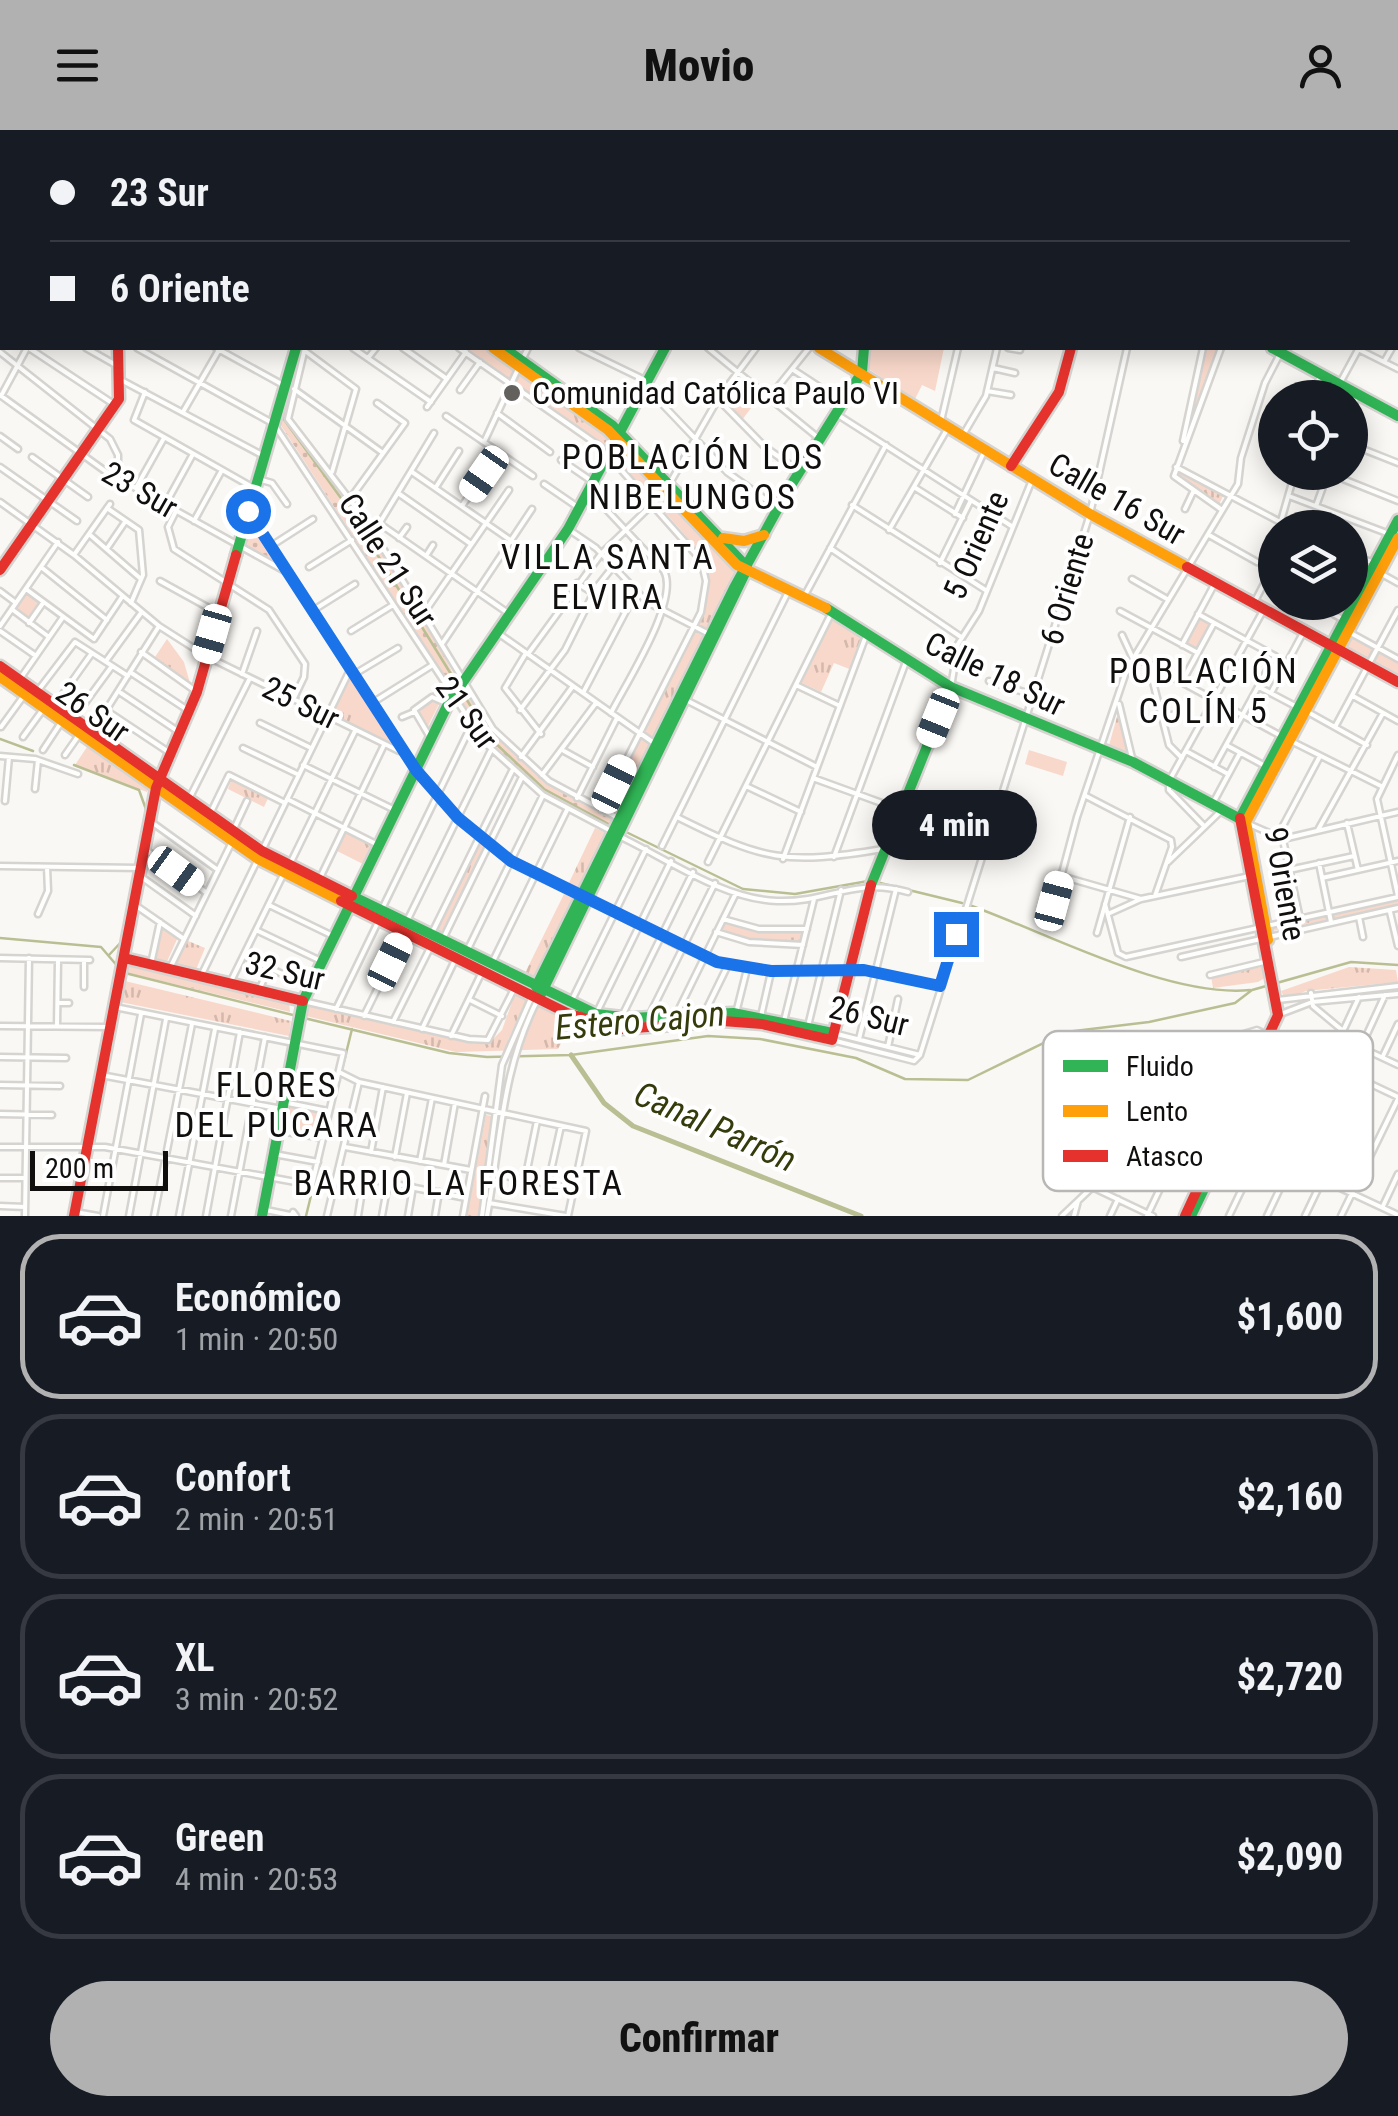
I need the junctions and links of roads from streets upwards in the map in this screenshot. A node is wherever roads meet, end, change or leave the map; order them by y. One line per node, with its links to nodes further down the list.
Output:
1 (27, 350): 41 (street)
2 (31, 350): 68 (street)
3 (91, 350): 47 (street)
4 (118, 350): 47 (street)
5 (141, 350): 54 (street, 21 Sur)
6 (217, 350): 54 (street)
7 (222, 350): 57 (street)
8 (298, 350): 57 (street)
9 (299, 350): 76 (street)
10 (357, 350): 37 (street)
11 (374, 350): 37 (street)
12 (406, 350): 50 (street)
13 (463, 350): 36 (street)
14 (496, 350): 40 (street, Calle 18 Sur)
15 (506, 350): 40 (street, Calle 18 Sur)
16 (527, 350): 40 (street)
17 (586, 350): 55 (street)
18 (665, 350): 55 (street)
19 (710, 350): 48 (street)
20 (754, 350): 48 (street)
21 (807, 350): 43 (street)
22 (822, 350): 45 (street, Calle 16 Sur)
23 (864, 350): 45 (street)
24 (958, 350): 74 (street)
25 (997, 350): 42 (street)
26 (1070, 350): 101 (street)
27 (1128, 350): 153 (street, 6 Oriente)
28 (1203, 350): 87 (street)
29 (1219, 350): 87 (street)
30 (1279, 350): 128 (street)
31 (1281, 350): 49 (street)
32 (1357, 350): 53 (street)
33 (1362, 350): 39 (street)
34 (1391, 350): 39 (street)
35 (0, 352): 41 (street)
36 (466, 352): 38 (street); 50 (street)
37 (368, 358): 50 (street)
38 (480, 362): 56 (street); 58 (street)
39 (1384, 362): 44 (street)
40 (521, 363): 56 (street); 79 (street, Calle 18 Sur)
41 (18, 364): 62 (street); 77 (street)
42 (993, 368): 46 (street); 59 (street)
43 (792, 369): 64 (street); 67 (street)
44 (1398, 369)
45 (862, 372): 67 (street); 74 (street, Calle 16 Sur)
46 (1015, 372)
47 (121, 374): 60 (street); 68 (street)
48 (736, 374): 63 (street); 64 (street)
49 (1320, 374): 51 (street); 52 (street)
50 (447, 379)
51 (1318, 380)
52 (1332, 380)
53 (1342, 380)
54 (200, 382): 69 (street); 75 (street, 21 Sur)
55 (646, 383): 79 (street); 83 (street)
56 (511, 384): 70 (street); 96 (street)
57 (289, 387): 75 (street); 76 (street); 108 (street, Calle 21 Sur)
58 (460, 390)
59 (988, 391): 61 (street); 80 (street)
60 (145, 392): 69 (street); 82 (street)
61 (1010, 395)
62 (0, 396): 94 (street, 23 Sur)
63 (718, 399): 83 (street); 107 (street)
64 (768, 399): 84 (street)
65 (1368, 400): 73 (street)
66 (378, 403): 93 (street)
67 (845, 403): 72 (street)
68 (115, 406): 77 (street)
69 (183, 412): 97 (street)
70 (497, 413): 85 (street); 92 (street)
71 (446, 416): 85 (street)
72 (838, 416): 84 (street); 86 (street)
73 (1398, 416)
74 (945, 423): 80 (street, Calle 16 Sur); 105 (street)
75 (274, 424): 97 (street); 175 (street, 21 Sur)
76 (346, 426): 93 (street); 108 (street)
77 (99, 428): 94 (street); 112 (street)
78 (434, 433): 106 (street)
79 (617, 434): 96 (street); 118 (street, Calle 18 Sur)
80 (963, 435): 89 (street, Calle 16 Sur)
81 (0, 436): 88 (street)
82 (164, 438): 95 (street); 120 (street)
83 (695, 440): 118 (street); 145 (street)
84 (821, 440): 107 (street)
85 (484, 442): 110 (street)
86 (886, 445): 105 (street); 138 (street)
87 (1184, 446): 103 (street)
88 (18, 449)
89 (986, 450): 101 (street, Calle 16 Sur); 127 (street)
90 (1368, 451): 100 (street)
91 (458, 452): 117 (street)
92 (550, 452)
93 (383, 453): 131 (street)
94 (80, 454): 111 (street); 112 (street, 23 Sur)
95 (193, 454): 104 (street); 137 (street)
96 (607, 454): 114 (street); 136 (street)
97 (264, 456): 115 (street)
98 (32, 457): 111 (street)
99 (561, 460): 114 (street)
100 (1398, 463)
101 (1010, 466): 113 (street, Calle 16 Sur)
102 (0, 467): 133 (street)
103 (1176, 467): 125 (street); 128 (street)
104 (222, 470): 115 (street); 159 (street)
105 (924, 470): 119 (street); 127 (street)
106 (412, 472): 117 (street); 126 (street)
107 (800, 472): 145 (street)
108 (332, 474): 131 (street, Calle 21 Sur)
109 (484, 474): 140 (street)
110 (533, 476)
111 (63, 479): 130 (street); 133 (street)
112 (118, 479): 120 (street, 23 Sur)
113 (1032, 480): 153 (street, Calle 16 Sur); 164 (street, 5 Oriente)
114 (592, 482): 143 (street)
115 (256, 484): 135 (street); 150 (street)
116 (544, 484): 143 (street)
117 (436, 486): 140 (street)
118 (668, 487): 136 (street); 172 (street, Calle 18 Sur); 194 (street, Calle 18 Sur)
119 (914, 487): 152 (street); 167 (street)
120 (136, 488): 137 (street, 23 Sur)
121 (1368, 489): 134 (street)
122 (508, 490): 160 (street)
123 (1290, 490): 129 (street)
124 (1322, 490): 141 (street)
125 (1193, 492): 146 (street); 147 (street)
126 (398, 493): 162 (street); 179 (street)
127 (964, 496): 132 (street); 152 (street)
128 (1230, 496): 147 (street); 151 (street)
129 (1289, 496): 141 (street); 148 (street)
130 (88, 498)
131 (350, 499): 170 (street, Calle 21 Sur)
132 (971, 500): 154 (street); 164 (street)
133 (48, 501): 155 (street); 161 (street)
134 (1398, 501)
135 (286, 504)
136 (652, 504): 166 (street); 244 (street)
137 (165, 505): 149 (street, 23 Sur)
138 (852, 505): 167 (street); 183 (street)
139 (1, 506): 161 (street, 25 Sur)
140 (462, 506): 160 (street)
141 (1316, 506): 174 (street)
142 (604, 507): 166 (street)
143 (580, 508): 165 (street)
144 (532, 509): 176 (street)
145 (778, 509): 168 (street)
146 (1185, 509)
147 (1222, 510): 171 (street)
148 (1285, 510)
149 (176, 511): 159 (street, 23 Sur); 204 (street)
150 (248, 511): 180 (street); 181 (street, 23 Sur)
151 (1258, 512)
152 (955, 514): 154 (street)
153 (1090, 514): 195 (street, Calle 16 Sur); 299 (street, 6 Oriente)
154 (963, 518): 188 (street)
155 (76, 520)
156 (313, 520): 181 (street)
157 (1398, 520): 174 (street, 9 Oriente)
158 (126, 521): 169 (street); 182 (street); 201 (street)
159 (194, 521): 180 (street, 23 Sur)
160 (486, 522): 176 (street); 179 (street)
161 (32, 524): 177 (street, 25 Sur); 197 (street)
162 (380, 524): 170 (street); 173 (street)
163 (406, 527): 173 (street)
164 (1013, 527): 212 (street, 5 Oriente)
165 (568, 529): 184 (street); 189 (street)
166 (626, 530): 184 (street); 229 (street)
167 (890, 530): 188 (street)
168 (768, 531): 172 (street); 194 (street)
169 (89, 534): 182 (street); 185 (street)
170 (373, 534): 233 (street, Calle 21 Sur)
171 (1208, 535): 187 (street); 195 (street)
172 (718, 536): 194 (street, Calle 18 Sur)
173 (399, 538): 186 (street)
174 (1395, 539): 196 (street, 9 Oriente)
175 (352, 540): 193 (street); 222 (street, 21 Sur)
176 (512, 540): 189 (street); 213 (street)
177 (58, 542): 185 (street, 25 Sur); 192 (street)
178 (433, 544): 186 (street)
179 (471, 544): 199 (street)
180 (238, 545): 198 (street, 23 Sur); 204 (street)
181 (271, 546): 198 (street, 23 Sur)
182 (108, 547): 201 (street)
183 (830, 548): 216 (street); 257 (street)
184 (600, 554): 191 (street); 206 (street)
185 (74, 555): 217 (street, 25 Sur)
186 (426, 556): 199 (street)
187 (1258, 559)
188 (940, 563): 212 (street)
189 (546, 564): 234 (street)
190 (1368, 564): 196 (street)
191 (613, 566): 214 (street); 215 (street)
192 (41, 567): 209 (street); 237 (street)
193 (309, 567)
194 (747, 568): 210 (street, Calle 18 Sur); 256 (street)
195 (1188, 568): 205 (street, Calle 16 Sur); 218 (street)
196 (1377, 568): 200 (street, 9 Oriente); 207 (street); 246 (street, 9 Oriente)
197 (0, 570)
198 (287, 572): 228 (street, 23 Sur)
199 (451, 573): 213 (street); 233 (street)
200 (1368, 578)
201 (141, 579): 221 (street)
202 (1132, 579): 218 (street)
203 (160, 581): 232 (street)
204 (228, 581): 232 (street); 302 (street)
205 (1216, 582): 223 (street, Calle 16 Sur); 235 (street)
206 (578, 583): 215 (street); 267 (street)
207 (1398, 583)
208 (354, 584): 228 (street)
209 (26, 589): 219 (street); 220 (street)
210 (790, 589): 216 (street, Calle 18 Sur); 323 (street)
211 (0, 590): 219 (street)
212 (987, 591): 257 (street, 5 Oriente)
213 (477, 592): 234 (street); 259 (street)
214 (636, 592): 229 (street); 297 (street)
215 (593, 593): 279 (street)
216 (805, 596): 226 (street, Calle 18 Sur)
217 (122, 597): 221 (street, 25 Sur); 237 (street)
218 (1169, 600): 248 (street)
219 (16, 603): 224 (street)
220 (43, 603): 236 (street); 242 (street)
221 (130, 604): 231 (street, 25 Sur)
222 (393, 605): 251 (street); 274 (street, 21 Sur)
223 (1258, 605)
224 (11, 609): 242 (street); 247 (street)
225 (1258, 609): 258 (street)
226 (833, 610): 252 (street, Calle 18 Sur); 288 (street)
227 (1398, 610): 241 (street)
228 (312, 611): 280 (street, 23 Sur)
229 (662, 611): 244 (street); 314 (street)
230 (1120, 612): 248 (street)
231 (142, 613): 245 (street, 25 Sur); 273 (street)
232 (218, 613): 269 (street)
233 (424, 613): 259 (street, Calle 21 Sur)
234 (510, 614): 253 (street)
235 (1198, 614): 243 (street); 260 (street)
236 (63, 618): 237 (street); 255 (street)
237 (107, 620)
238 (1284, 620): 250 (street, Calle 16 Sur)
239 (1338, 620): 246 (street)
240 (1347, 620): 246 (street, 9 Oriente)
241 (1395, 621): 263 (street)
242 (29, 622): 255 (street)
243 (1214, 623): 258 (street); 266 (street)
244 (692, 625): 256 (street); 333 (street)
245 (158, 626): 265 (street); 269 (street, 25 Sur)
246 (1346, 626): 261 (street, 9 Oriente); 263 (street)
247 (0, 628): 268 (street)
248 (1153, 629): 260 (street); 271 (street)
249 (257, 631): 282 (street)
250 (1304, 631): 261 (street, Calle 16 Sur); 294 (street)
251 (352, 632)
252 (868, 632): 270 (street, Calle 18 Sur); 308 (street)
253 (497, 633): 267 (street); 296 (street)
254 (1122, 635): 271 (street)
255 (49, 637): 268 (street)
256 (714, 637): 301 (street)
257 (961, 637): 291 (street, 5 Oriente)
258 (1246, 640): 290 (street); 303 (street)
259 (442, 644): 296 (street, Calle 21 Sur)
260 (1182, 645): 266 (street)
261 (1334, 647): 278 (street, Calle 16 Sur); 309 (street, 9 Oriente)
262 (398, 648): 280 (street)
263 (1379, 648): 272 (street); 278 (street)
264 (92, 652): 273 (street); 292 (street); 307 (street)
265 (141, 652): 281 (street); 293 (street)
266 (1198, 653): 286 (street)
267 (527, 654): 279 (street); 310 (street)
268 (36, 656): 285 (street)
269 (206, 656): 282 (street, 25 Sur); 293 (street)
270 (907, 658): 291 (street, Calle 18 Sur); 384 (street)
271 (1135, 659): 275 (street); 304 (street)
272 (1398, 659)
273 (106, 662): 277 (street)
274 (432, 665): 296 (street, 21 Sur); 306 (street)
275 (1149, 665): 286 (street); 319 (street)
276 (0, 666): 285 (street)
277 (112, 666): 281 (street); 322 (street)
278 (1368, 666): 287 (street, Calle 16 Sur); 300 (street)
279 (550, 670): 289 (street); 310 (street)
280 (352, 672): 306 (street, 23 Sur); 317 (street)
281 (128, 673): 295 (street); 312 (street)
282 (242, 674): 283 (street, 25 Sur)
283 (250, 678): 302 (street, 25 Sur); 389 (street)
284 (989, 681): 299 (street)
285 (7, 682): 292 (street); 298 (street, 26 Sur)
286 (1182, 682): 303 (street)
287 (1398, 682)
288 (796, 685): 308 (street); 338 (street)
289 (573, 686): 297 (street); 334 (street)
290 (1258, 686): 294 (street); 320 (street)
291 (951, 687): 324 (street, Calle 18 Sur); 396 (street, 5 Oriente)
292 (37, 692): 307 (street)
293 (197, 692): 312 (street)
294 (1272, 692): 309 (street)
295 (120, 693): 311 (street); 332 (street)
296 (456, 693): 313 (street); 327 (street, 21 Sur); 336 (street); 358 (street, Calle 21 Sur)
297 (583, 693): 305 (street)
298 (24, 694): 307 (street, 26 Sur); 328 (street)
299 (1033, 694): 324 (street, 6 Oriente)
300 (1353, 696): 316 (street); 329 (street)
301 (683, 698): 323 (street); 342 (street)
302 (293, 700): 317 (street, 25 Sur)
303 (1214, 700): 320 (street); 349 (street)
304 (1118, 701): 347 (street); 361 (street)
305 (596, 702): 314 (street); 348 (street)
306 (372, 703): 351 (street, 23 Sur)
307 (50, 706): 322 (street, 26 Sur); 335 (street)
308 (840, 706): 364 (street)
309 (1303, 709): 329 (street); 337 (street, 9 Oriente)
310 (520, 710): 334 (street)
311 (108, 711): 331 (street); 350 (street)
312 (188, 711): 332 (street)
313 (414, 712): 318 (street); 336 (street)
314 (611, 713): 321 (street)
315 (1181, 713): 319 (street)
316 (1384, 714): 325 (street); 341 (street)
317 (327, 716): 330 (street, 25 Sur); 344 (street)
318 (402, 716)
319 (1162, 716): 359 (street)
320 (1243, 716): 337 (street); 340 (street)
321 (617, 718): 333 (street); 363 (street)
322 (68, 720): 331 (street, 26 Sur); 345 (street)
323 (725, 720): 338 (street); 402 (street)
324 (1025, 721): 347 (street, Calle 18 Sur); 518 (street, 6 Oriente)
325 (1398, 721)
326 (260, 723): 344 (street)
327 (471, 725): 346 (street, 21 Sur); 387 (street)
328 (1, 727)
329 (1335, 727): 341 (street)
330 (356, 730): 339 (street, 25 Sur); 375 (street)
331 (87, 732): 353 (street); 379 (street, 26 Sur)
332 (179, 732): 350 (street)
333 (639, 733): 342 (street); 395 (street)
334 (542, 734): 358 (street)
335 (23, 737)
336 (431, 739): 367 (street)
337 (1287, 739): 356 (street); 366 (street, 9 Oriente); 378 (street, 9 Oriente)
338 (768, 741): 364 (street); 380 (street)
339 (385, 744): 351 (street, 25 Sur); 383 (street)
340 (1226, 745): 352 (street); 365 (street)
341 (1366, 745): 369 (street)
342 (659, 747): 411 (street)
343 (243, 748): 372 (street)
344 (312, 748): 362 (street)
345 (43, 750)
346 (491, 750): 368 (street, 21 Sur); 405 (street)
347 (1103, 750): 361 (street, Calle 18 Sur); 386 (street)
348 (564, 751): 363 (street); 373 (street)
349 (1186, 752): 359 (street); 365 (street)
350 (170, 753): 379 (street)
351 (404, 753): 367 (street, 25 Sur)
352 (1240, 753): 366 (street); 371 (street)
353 (65, 755)
354 (1398, 755): 381 (street)
355 (0, 756): 357 (street)
356 (1320, 756): 369 (street); 416 (street)
357 (9, 757): 360 (street); 390 (street)
358 (521, 757): 373 (street, Calle 21 Sur)
359 (1182, 758): 377 (street)
360 (38, 760): 370 (street); 382 (street)
361 (1133, 762): 377 (street, Calle 18 Sur)
362 (303, 765): 372 (street); 375 (street)
363 (593, 767): 388 (street)
364 (817, 767): 374 (street)
365 (1214, 767): 371 (street)
366 (1267, 768): 378 (street, 9 Oriente)
367 (416, 770): 387 (street, 25 Sur); 397 (street)
368 (512, 771): 376 (street, 21 Sur); 414 (street)
369 (1352, 772): 381 (street); 412 (street)
370 (78, 774)
371 (1228, 774): 393 (street)
372 (298, 775): 392 (street)
373 (542, 776): 388 (street, Calle 21 Sur)
374 (813, 778): 384 (street); 398 (street)
375 (332, 779): 383 (street); 400 (street)
376 (521, 779): 385 (street, 21 Sur); 417 (street)
377 (1170, 781): 393 (street, Calle 18 Sur); 409 (street)
378 (1264, 781): 406 (street, 9 Oriente)
379 (158, 782): 389 (street, 26 Sur); 407 (street); 413 (street)
380 (746, 786): 398 (street); 415 (street)
381 (1381, 786): 404 (street)
382 (35, 789)
383 (361, 793): 397 (street); 410 (street)
384 (857, 794): 396 (street); 424 (street)
385 (543, 795): 394 (street, 21 Sur); 427 (street)
386 (1086, 796): 403 (street); 443 (street)
387 (436, 797): 405 (street, 25 Sur); 470 (street)
388 (577, 798): 395 (street, Calle 21 Sur)
389 (189, 800): 401 (street, 26 Sur)
390 (5, 801)
391 (248, 801): 413 (street)
392 (286, 801): 400 (street); 401 (street); 423 (street)
393 (1217, 807): 406 (street, Calle 18 Sur); 409 (street)
394 (567, 810): 411 (street, 21 Sur); 442 (street)
395 (601, 810): 411 (street, Calle 21 Sur)
396 (900, 810): 420 (street, 5 Oriente)
397 (396, 811): 418 (street)
398 (801, 812): 426 (street)
399 (1398, 812): 404 (street)
400 (315, 813): 410 (street); 436 (street)
401 (210, 814): 413 (street, 26 Sur)
402 (677, 817): 415 (street); 419 (street)
403 (1130, 817): 431 (street); 451 (street)
404 (1379, 817): 408 (street); 432 (street)
405 (458, 818): 414 (street, 25 Sur); 479 (street)
406 (1243, 820): 416 (street, Calle 18 Sur); 444 (street, 9 Oriente)
407 (150, 822): 421 (street); 437 (street)
408 (1347, 824): 412 (street); 425 (street)
409 (1204, 826): 431 (street)
410 (344, 828): 418 (street); 446 (street)
411 (618, 829): 422 (street, 21 Sur); 458 (street)
412 (1318, 830): 416 (street)
413 (232, 836): 423 (street, 26 Sur); 437 (street)
414 (479, 838): 417 (street, 25 Sur); 489 (street)
415 (720, 838): 426 (street); 430 (street)
416 (1280, 838): 438 (street)
417 (488, 845): 427 (street, 25 Sur); 489 (street)
418 (380, 846): 460 (street)
419 (662, 846)
420 (886, 848): 424 (street); 448 (street, 5 Oriente)
421 (145, 849): 440 (street); 454 (street)
422 (646, 849): 428 (street, 21 Sur); 469 (street)
423 (260, 855): 436 (street, 26 Sur); 516 (street)
424 (834, 856): 426 (street)
425 (1354, 856): 433 (street); 439 (street)
426 (783, 859)
427 (511, 861): 442 (street, 25 Sur); 494 (street)
428 (672, 861): 441 (street, 21 Sur); 477 (street)
429 (1398, 861): 432 (street)
430 (708, 862)
431 (1166, 863): 457 (street)
432 (1390, 863): 439 (street); 455 (street)
433 (1319, 864): 438 (street); 445 (street)
434 (0, 866): 435 (street)
435 (47, 866): 440 (street); 468 (street)
436 (287, 869): 446 (street, 26 Sur); 460 (street, 26 Sur); 463 (street)
437 (218, 870): 454 (street)
438 (1289, 870): 474 (street)
439 (1358, 870): 445 (street)
440 (141, 872): 461 (street); 471 (street)
441 (693, 872): 447 (street, 21 Sur); 486 (street)
442 (535, 875): 458 (street, 25 Sur); 506 (street)
443 (1061, 876): 451 (street); 478 (street)
444 (1252, 876): 457 (street); 483 (street, 9 Oriente)
445 (1322, 878): 466 (street)
446 (318, 880): 460 (street, 26 Sur)
447 (715, 882): 452 (street, 21 Sur); 492 (street)
448 (872, 883): 449 (street, 21 Sur); 450 (street, 21 Sur); 509 (street, 5 Oriente)
449 (841, 889): 456 (street, 21 Sur); 508 (street)
450 (896, 889): 453 (street, 21 Sur); 513 (street)
451 (1109, 890): 459 (street); 462 (street)
452 (736, 892): 456 (street, 21 Sur); 473 (street)
453 (908, 892)
454 (207, 893): 471 (street)
455 (1398, 896): 466 (street)
456 (814, 897): 480 (street)
457 (1154, 898): 459 (street)
458 (584, 899): 469 (street, 25 Sur); 524 (street)
459 (1141, 900): 467 (street)
460 (352, 902): 470 (street, 26 Sur); 485 (street)
461 (134, 904): 475 (street); 500 (street)
462 (1106, 904): 467 (street); 484 (street)
463 (269, 905): 481 (street); 485 (street)
464 (1398, 908): 465 (street)
465 (1390, 910): 472 (street); 491 (street)
466 (1330, 912): 474 (street); 476 (street)
467 (1110, 913): 483 (street)
468 (38, 914)
469 (614, 914): 477 (street, 25 Sur); 535 (street)
470 (380, 915): 479 (street, 26 Sur); 538 (street)
471 (196, 916): 488 (street)
472 (1358, 917): 476 (street); 487 (street)
473 (723, 919): 480 (street); 482 (street)
474 (1300, 919): 483 (street)
475 (160, 922): 488 (street); 503 (street)
476 (1331, 923): 483 (street)
477 (640, 926): 486 (street, 25 Sur); 542 (street)
478 (1048, 926)
479 (405, 928): 489 (street, 26 Sur); 545 (street)
480 (807, 929): 490 (street)
481 (256, 930): 493 (street); 502 (street)
482 (716, 932): 490 (street); 495 (street)
483 (1264, 932): 496 (street); 501 (street, 9 Oriente); 515 (street, 9 Oriente)
484 (1097, 933)
485 (335, 937): 502 (street)
486 (661, 937): 492 (street, 25 Sur); 549 (street)
487 (1363, 937)
488 (184, 939): 511 (street)
489 (434, 941): 494 (street, 26 Sur); 553 (street)
490 (803, 945): 510 (street)
491 (1398, 946)
492 (682, 948): 495 (street, 25 Sur); 550 (street)
493 (244, 956): 505 (street); 517 (street)
494 (461, 956): 506 (street, 26 Sur); 561 (street)
495 (704, 957): 504 (street, 25 Sur); 543 (street)
496 (1181, 957)
497 (0, 958): 498 (street)
498 (28, 958): 499 (street); 556 (street)
499 (58, 959): 520 (street); 533 (street)
500 (124, 961): 503 (street, 32 Sur); 537 (street)
501 (1269, 961): 514 (street); 515 (street, 9 Oriente)
502 (322, 962): 521 (street)
503 (151, 964): 511 (street, 32 Sur)
504 (728, 965): 507 (street, 25 Sur); 540 (street)
505 (269, 968): 521 (street); 523 (street)
506 (487, 968): 522 (street, 26 Sur); 524 (street, 26 Sur); 531 (street)
507 (748, 968): 512 (street, 25 Sur); 541 (street)
508 (822, 968): 509 (street, 25 Sur); 510 (street, 25 Sur); 558 (street)
509 (849, 969): 513 (street, 25 Sur); 568 (street, 5 Oriente)
510 (796, 970): 512 (street, 25 Sur); 551 (street)
511 (169, 971): 516 (street, 32 Sur)
512 (771, 971): 547 (street)
513 (876, 972): 518 (street, 25 Sur); 569 (street)
514 (1210, 974)
515 (1272, 976): 526 (street, 9 Oriente)
516 (200, 977): 517 (street, 32 Sur)
517 (230, 984): 523 (street, 32 Sur)
518 (940, 986): 573 (street, 6 Oriente)
519 (1398, 986): 525 (street)
520 (84, 987)
521 (310, 987): 536 (street)
522 (515, 988): 524 (street, 26 Sur); 546 (street)
523 (259, 990): 536 (street, 32 Sur)
524 (537, 993): 535 (street, 26 Sur); 568 (street, 26 Sur); 603 (street); 606 (street)
525 (1311, 993): 526 (street); 532 (street)
526 (1277, 994): 544 (street, 9 Oriente)
527 (1398, 994): 528 (street)
528 (1386, 995): 529 (street); 564 (street)
529 (1359, 997): 532 (street); 563 (street)
530 (898, 999): 571 (street)
531 (468, 1000): 546 (street); 566 (street)
532 (1312, 1002): 544 (street); 563 (street)
533 (58, 1004): 534 (street); 557 (street)
534 (69, 1004)
535 (570, 1004): 542 (street, 26 Sur)
536 (302, 1005): 538 (street, 32 Sur); 570 (street)
537 (114, 1007): 539 (street); 559 (street)
538 (336, 1009): 545 (street, 32 Sur)
539 (142, 1012): 548 (street); 582 (street)
540 (705, 1012): 541 (street, 26 Sur); 543 (street, 26 Sur)
541 (736, 1013): 547 (street, 26 Sur)
542 (596, 1014): 549 (street, 26 Sur)
543 (676, 1014): 550 (street, 26 Sur)
544 (1278, 1014): 562 (street, 9 Oriente)
545 (364, 1016): 553 (street, 32 Sur)
546 (502, 1016): 566 (street, 32 Sur)
547 (761, 1016): 551 (street, 26 Sur)
548 (166, 1018): 552 (street); 585 (street)
549 (621, 1018): 550 (street, 26 Sur)
550 (648, 1018)
551 (784, 1021): 558 (street, 26 Sur)
552 (192, 1022): 560 (street); 591 (street)
553 (393, 1022): 561 (street, 32 Sur)
554 (1398, 1024): 577 (street)
555 (0, 1026): 556 (street)
556 (28, 1026): 557 (street); 575 (street)
557 (57, 1026): 559 (street)
558 (808, 1026): 568 (street, 26 Sur)
559 (110, 1027): 581 (street)
560 (216, 1027): 565 (street); 593 (street)
561 (422, 1029): 566 (street, 32 Sur)
562 (1273, 1031)
563 (1344, 1031)
564 (1369, 1031)
565 (240, 1032): 567 (street); 597 (street)
566 (451, 1036)
567 (265, 1037): 570 (street); 599 (street)
568 (833, 1037): 569 (street, 26 Sur); 573 (street, 26 Sur)
569 (859, 1039): 571 (street, 26 Sur)
570 (294, 1042): 579 (street); 580 (street)
571 (888, 1047): 573 (street, 26 Sur)
572 (1373, 1052): 577 (street)
573 (920, 1055)
574 (0, 1057): 575 (street)
575 (27, 1057): 576 (street); 587 (street)
576 (66, 1058)
577 (1383, 1058): 578 (street)
578 (1398, 1065)
579 (289, 1074): 583 (street); 600 (street)
580 (342, 1074): 583 (street); 584 (street)
581 (101, 1075): 582 (street); 615 (street)
582 (129, 1080): 585 (street); 616 (street)
583 (337, 1080): 602 (street)
584 (360, 1082): 590 (street); 613 (street)
585 (154, 1084): 591 (street); 619 (street)
586 (0, 1085): 587 (street)
587 (26, 1085): 589 (street); 605 (street)
588 (1373, 1085): 596 (street)
589 (60, 1086)
590 (382, 1087): 592 (street); 618 (street)
591 (179, 1090): 593 (street); 622 (street)
592 (407, 1093): 595 (street); 621 (street)
593 (203, 1094): 597 (street); 625 (street)
594 (486, 1096): 601 (street)
595 (432, 1098): 598 (street); 623 (street)
596 (1398, 1098): 617 (street)
597 (228, 1099): 599 (street); 627 (street)
598 (455, 1103): 601 (street); 626 (street)
599 (252, 1104): 600 (street); 629 (street)
600 (283, 1106): 602 (street); 610 (street)
601 (483, 1109): 603 (street); 628 (street)
602 (330, 1111): 611 (street)
603 (495, 1112): 606 (street); 679 (street)
604 (0, 1114): 605 (street)
605 (26, 1114): 607 (street); 614 (street)
606 (502, 1114): 608 (street); 631 (street)
607 (52, 1115)
608 (537, 1121): 609 (street); 637 (street)
609 (561, 1126): 639 (street); 641 (street)
610 (278, 1130): 611 (street); 620 (street)
611 (324, 1138): 624 (street)
612 (0, 1147): 614 (street)
613 (345, 1147): 618 (street); 630 (street)
614 (26, 1148): 615 (street); 634 (street)
615 (87, 1148): 616 (street); 662 (street)
616 (116, 1150): 619 (street); 666 (street)
617 (1373, 1150)
618 (371, 1152): 621 (street)
619 (140, 1154): 622 (street); 667 (street)
620 (274, 1154): 624 (street); 636 (street)
621 (396, 1156): 623 (street)
622 (165, 1159): 625 (street); 668 (street)
623 (420, 1161): 626 (street)
624 (318, 1162): 636 (street)
625 (189, 1164): 627 (street); 669 (street)
626 (444, 1166): 628 (street)
627 (214, 1168): 629 (street); 670 (street)
628 (471, 1170): 653 (street)
629 (240, 1173): 636 (street); 671 (street)
630 (339, 1173): 635 (street); 673 (street)
631 (495, 1174): 637 (street); 656 (street)
632 (1398, 1174): 660 (street)
633 (0, 1178): 634 (street)
634 (26, 1178): 658 (street)
635 (364, 1178): 638 (street); 674 (street)
636 (269, 1179): 661 (street)
637 (525, 1180): 639 (street)
638 (388, 1183): 640 (street); 675 (street)
639 (548, 1184): 641 (street)
640 (413, 1187): 651 (street); 676 (street)
641 (574, 1189): 681 (street)
642 (1089, 1191): 655 (street)
643 (1101, 1191): 654 (street)
644 (1160, 1191): 664 (street)
645 (1200, 1191): 685 (street, 9 Oriente)
646 (1241, 1191): 686 (street)
647 (1279, 1191): 687 (street)
648 (1316, 1191): 688 (street)
649 (1346, 1191): 652 (street)
650 (1353, 1191): 652 (street)
651 (439, 1192): 653 (street); 677 (street)
652 (1352, 1194): 660 (street); 689 (street)
653 (466, 1198): 678 (street)
654 (1118, 1199): 664 (street); 684 (street)
655 (1078, 1201): 682 (street); 683 (street)
656 (490, 1203): 659 (street); 679 (street)
657 (0, 1206): 658 (street)
658 (25, 1207): 665 (street)
659 (518, 1208): 663 (street); 680 (street)
660 (1382, 1208): 690 (street)
661 (263, 1213): 672 (street)
662 (75, 1214): 666 (street)
663 (543, 1214): 681 (street)
664 (1149, 1215)
665 (25, 1216)
666 (101, 1216)
667 (129, 1216)
668 (154, 1216)
669 (179, 1216)
670 (206, 1216)
671 (232, 1216)
672 (292, 1216)
673 (327, 1216)
674 (358, 1216)
675 (382, 1216)
676 (408, 1216)
677 (434, 1216)
678 (462, 1216)
679 (484, 1216)
680 (516, 1216)
681 (567, 1216)
682 (1062, 1216)
683 (1074, 1216)
684 (1110, 1216)
685 (1188, 1216)
686 (1229, 1216)
687 (1267, 1216)
688 (1305, 1216)
689 (1342, 1216)
690 (1398, 1216)

